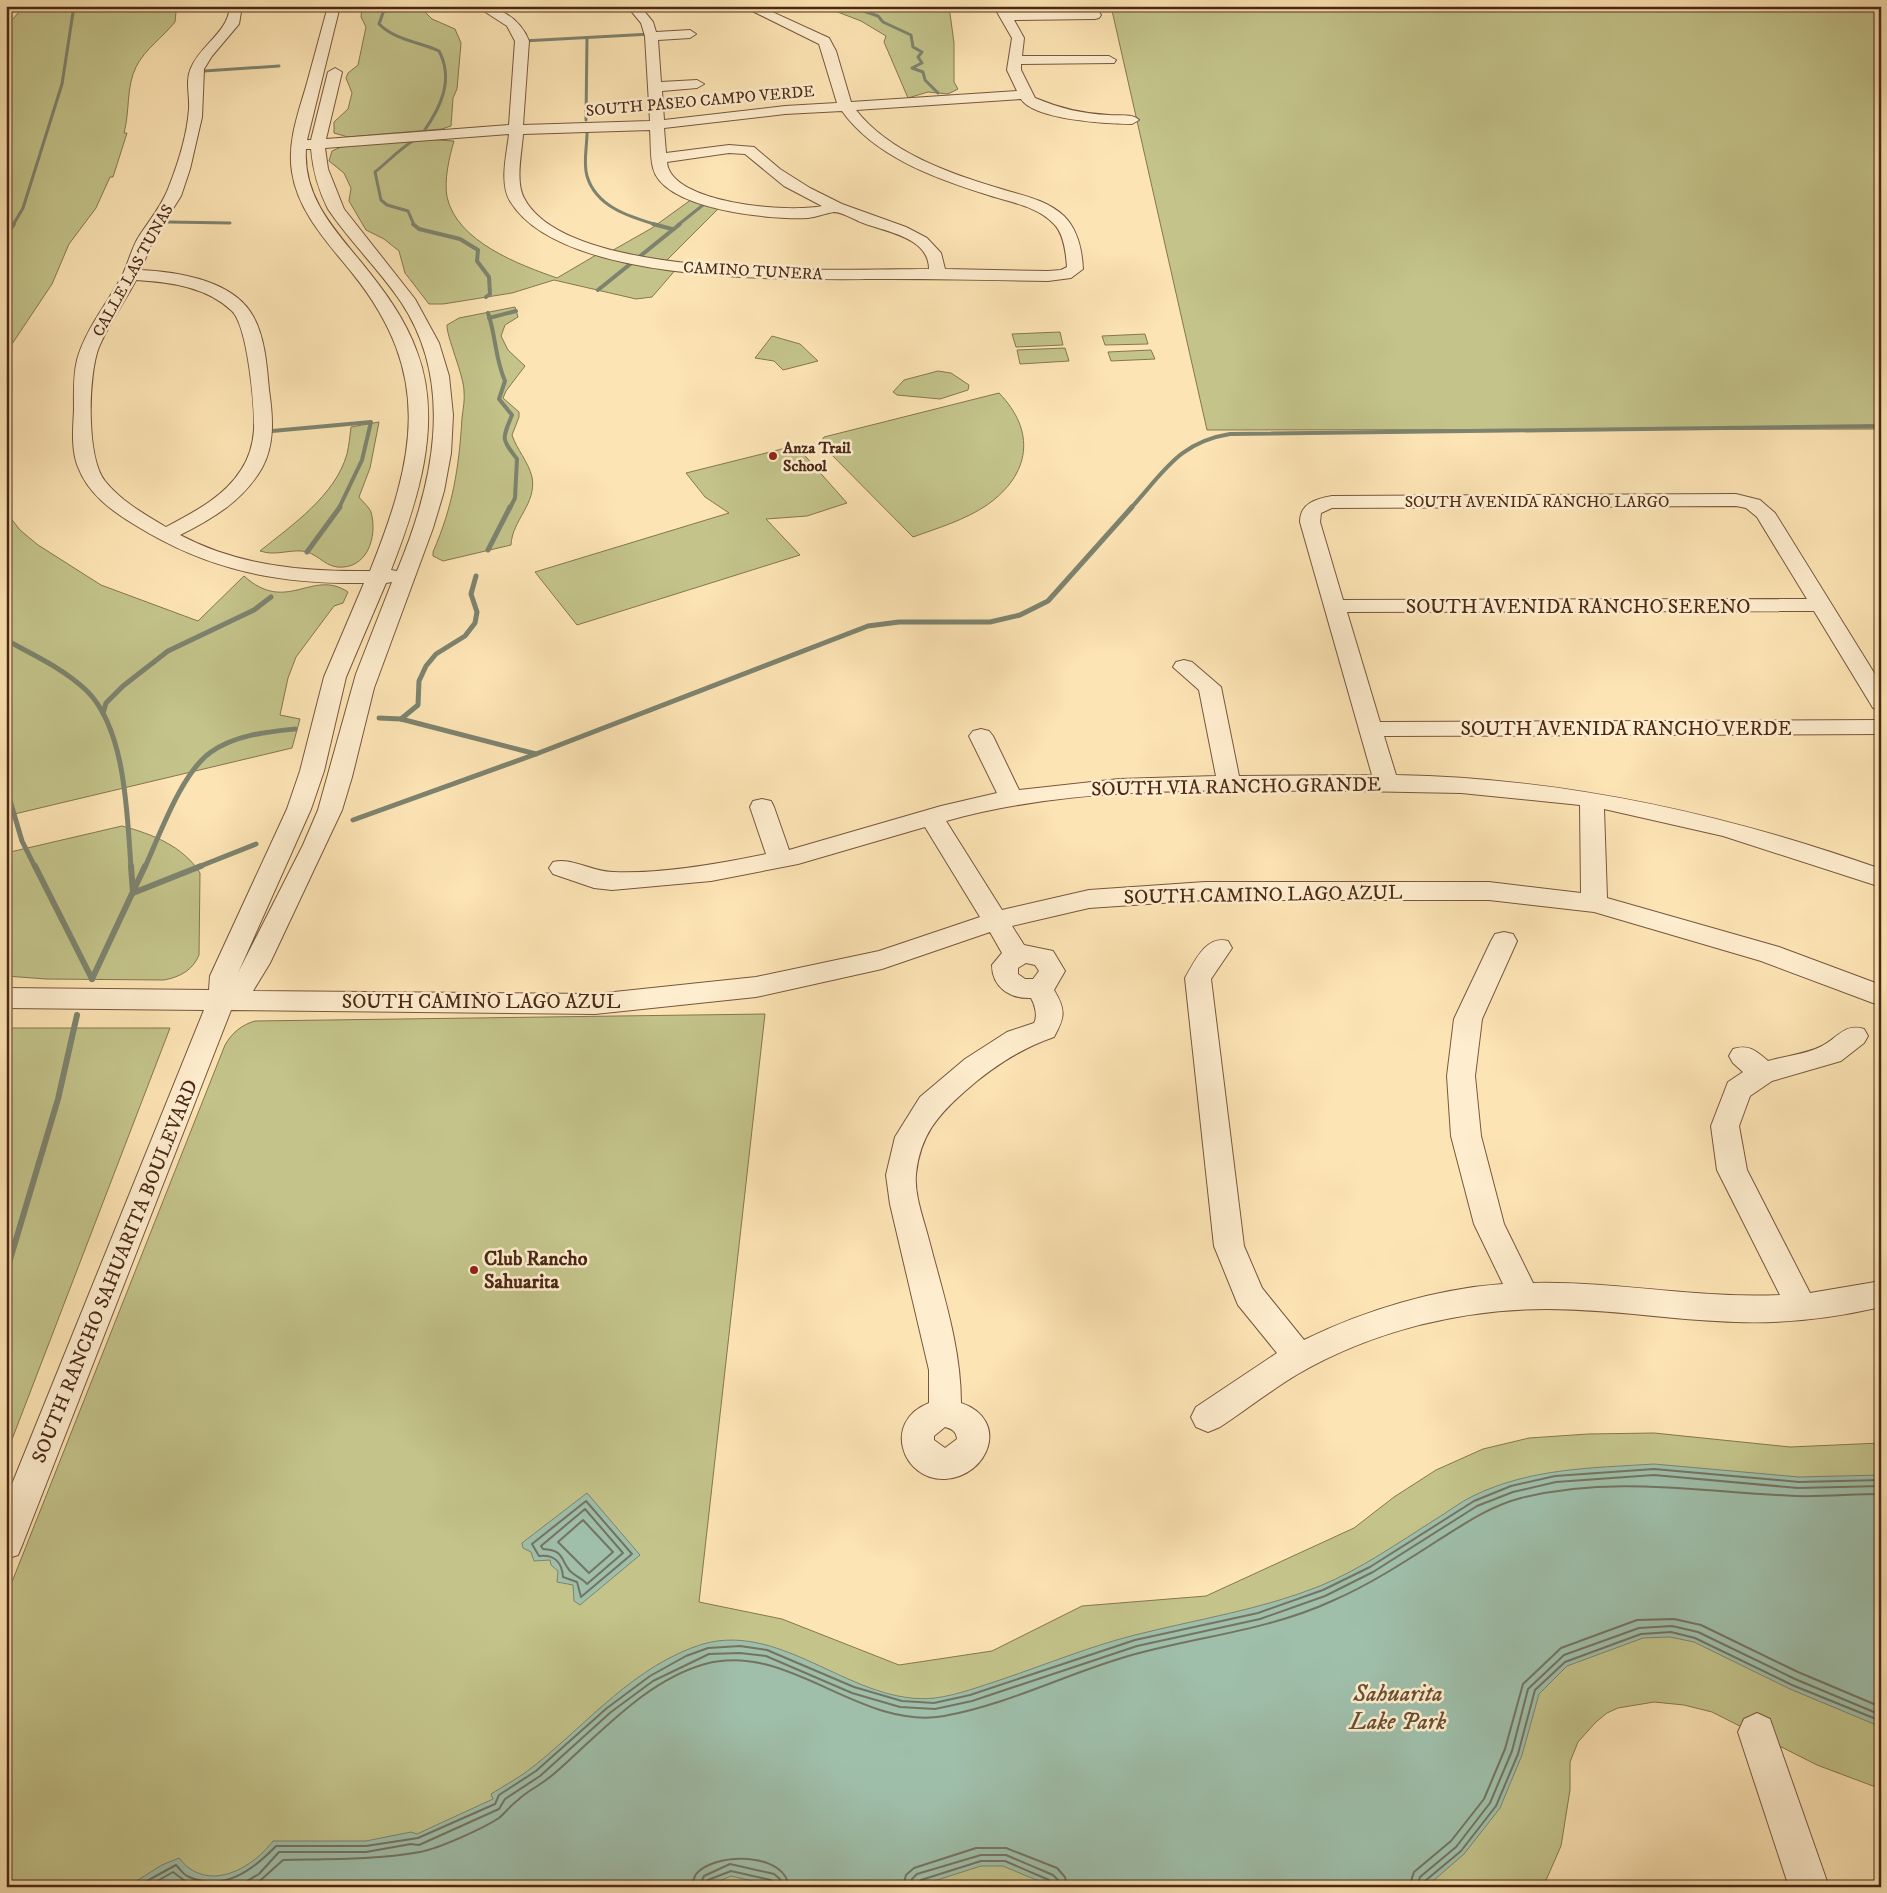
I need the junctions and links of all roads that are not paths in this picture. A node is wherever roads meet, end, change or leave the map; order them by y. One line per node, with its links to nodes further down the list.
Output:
1 (236, 6): 24 (street, CALLE LAS TUNAS)
2 (334, 6): 20 (street, SOUTH RANCHO SAHUARITA BOULEVARD)
3 (350, 6): 20 (street, SOUTH RANCHO SAHUARITA BOULEVARD)
4 (482, 6): 19 (street, CAMINO TUNERA)
5 (633, 6): 10 (street)
6 (748, 6): 16 (street)
7 (1004, 11): 8 (street); 11 (street)
8 (1095, 15)
9 (690, 34): 10 (street)
10 (652, 36): 14 (street)
11 (1015, 60): 12 (street); 15 (street)
12 (1109, 60)
13 (697, 84): 14 (street)
14 (655, 87): 18 (street)
15 (1026, 96): 16 (street, SOUTH PASEO CAMPO VERDE); 17 (street)
16 (846, 106): 18 (street, SOUTH PASEO CAMPO VERDE); 23 (street, CAMINO TUNERA)
17 (1132, 120)
18 (658, 125): 19 (street, SOUTH PASEO CAMPO VERDE); 21 (street)
19 (516, 129): 20 (street, SOUTH PASEO CAMPO VERDE); 23 (street, CAMINO TUNERA)
20 (308, 144): 26 (street, SOUTH RANCHO SAHUARITA BOULEVARD); 27 (street, SOUTH RANCHO SAHUARITA BOULEVARD)
21 (660, 158): 22 (street); 22 (street)
22 (836, 207): 23 (street)
23 (937, 274)
24 (131, 275): 25 (street, CALLE LAS TUNAS); 25 (street)
25 (165, 535): 27 (street, CALLE LAS TUNAS)
26 (405, 575): 27 (street, CALLE LAS TUNAS); 50 (street, SOUTH RANCHO SAHUARITA BOULEVARD)
27 (377, 577): 50 (street, SOUTH RANCHO SAHUARITA BOULEVARD)
28 (1821, 605): 29 (street, SOUTH AVENIDA RANCHO SERENO); 29 (street, SOUTH AVENIDA RANCHO LARGO); 31 (street)
29 (1335, 606): 33 (street)
30 (1184, 667): 35 (street)
31 (1881, 703)
32 (1881, 727): 33 (street, SOUTH AVENIDA RANCHO VERDE)
33 (1370, 729): 36 (street)
34 (981, 736): 37 (street)
35 (1229, 783): 36 (street, SOUTH VIA RANCHO GRANDE); 37 (street, SOUTH VIA RANCHO GRANDE)
36 (1386, 783): 38 (street, SOUTH VIA RANCHO GRANDE)
37 (1011, 798): 40 (street, SOUTH VIA RANCHO GRANDE)
38 (1592, 800): 43 (street, SOUTH VIA RANCHO GRANDE); 44 (street)
39 (762, 807): 41 (street)
40 (930, 817): 41 (street, SOUTH VIA RANCHO GRANDE); 45 (street)
41 (780, 859): 42 (street, SOUTH VIA RANCHO GRANDE)
42 (562, 868)
43 (1881, 878)
44 (1594, 904): 45 (street, SOUTH CAMINO LAGO AZUL); 48 (street, SOUTH CAMINO LAGO AZUL)
45 (995, 921): 50 (street, SOUTH CAMINO LAGO AZUL); 56 (street)
46 (1504, 941): 53 (street)
47 (1219, 948): 55 (street)
48 (1881, 996)
49 (6, 998): 50 (street, SOUTH CAMINO LAGO AZUL)
50 (222, 999): 58 (street, SOUTH RANCHO SAHUARITA BOULEVARD)
51 (1854, 1036): 54 (street)
52 (1881, 1294): 54 (street)
53 (1524, 1296): 54 (street); 55 (street)
54 (1802, 1308)
55 (1299, 1357): 57 (street)
56 (945, 1412)
57 (1208, 1416)
58 (6, 1543)
59 (1757, 1732): 60 (street)
60 (1809, 1887)

